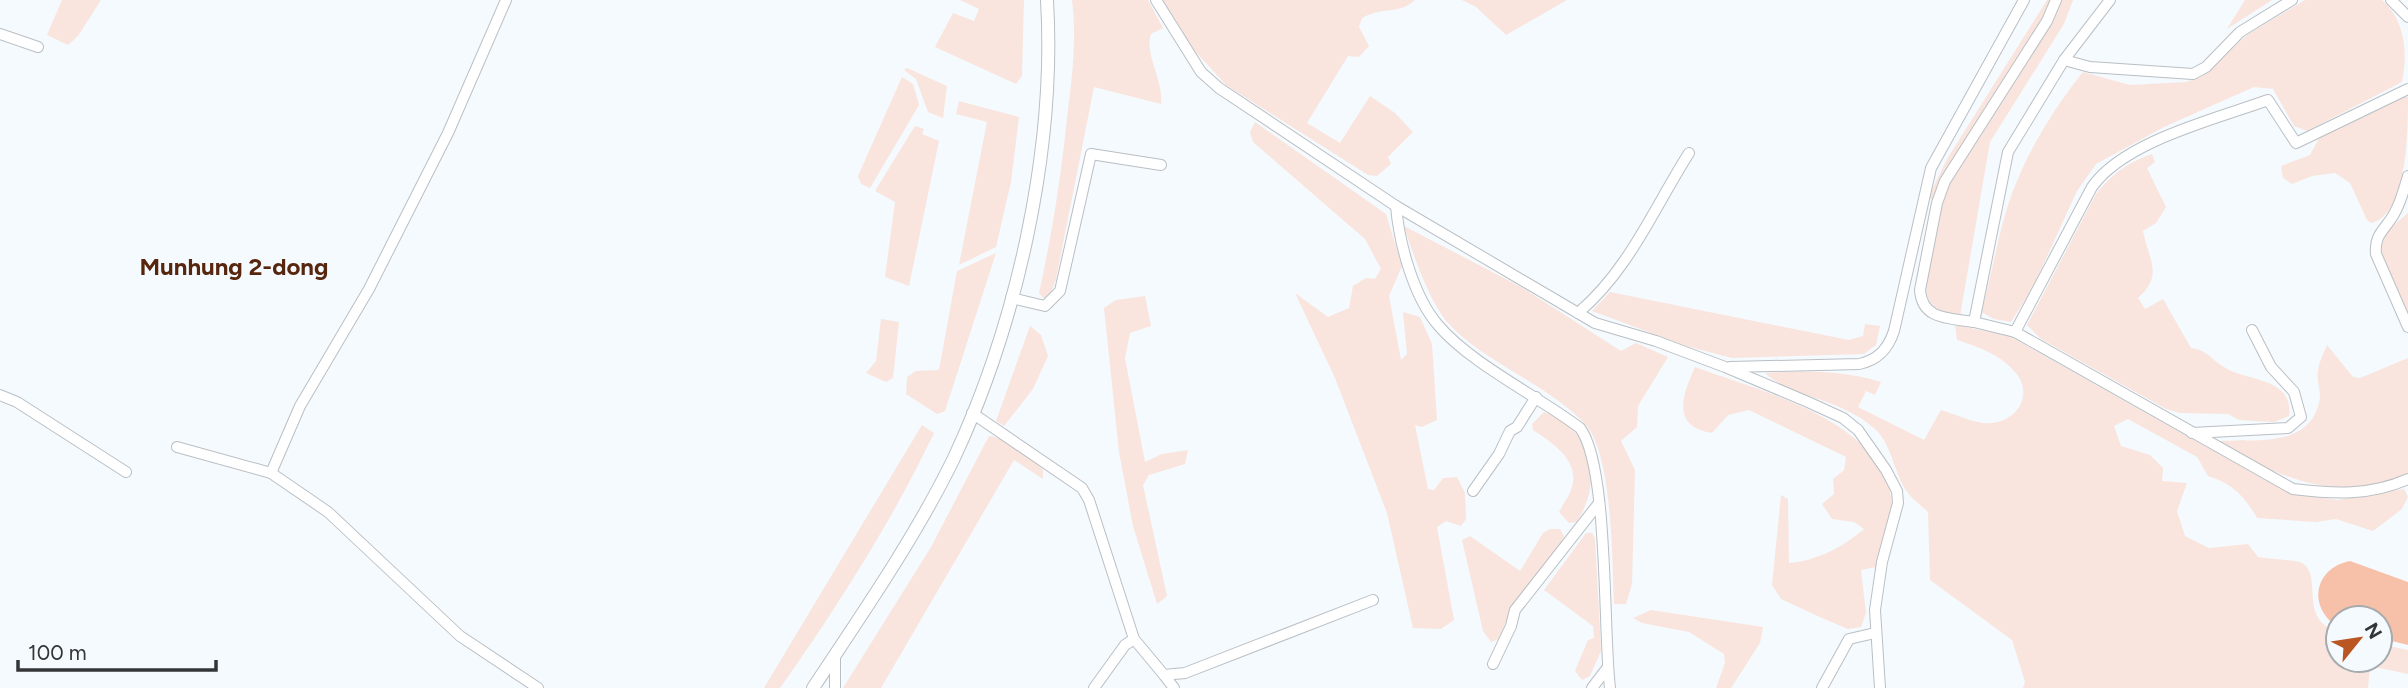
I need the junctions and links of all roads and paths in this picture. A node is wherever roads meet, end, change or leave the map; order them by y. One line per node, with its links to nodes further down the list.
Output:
1 (506, 0): 31 (street)
2 (1047, 0): 18 (street)
3 (1156, 0): 17 (street)
4 (2024, 0): 24 (street)
5 (2056, 0): 20 (street)
6 (2110, 0): 12 (street)
7 (2292, 0): 12 (street)
8 (2391, 0): 9 (street)
9 (2408, 17)
10 (0, 34): 11 (street)
11 (38, 47)
12 (2064, 60): 20 (street)
13 (2408, 89): 23 (street)
14 (1689, 153): 19 (street)
15 (1161, 165): 18 (street)
16 (2408, 176): 21 (street)
17 (1396, 206): 19 (street); 26 (street)
18 (1011, 298): 27 (street)
19 (1578, 313): 24 (street)
20 (1974, 322): 23 (street)
21 (2408, 327)
22 (2252, 330): 28 (street)
23 (2015, 332): 28 (street)
24 (1725, 367): 36 (street)
25 (0, 395): 30 (street)
26 (1536, 397): 33 (street); 34 (street)
27 (972, 413): 37 (street); 38 (street)
28 (2192, 433): 32 (street)
29 (177, 447): 31 (street)
30 (126, 472)
31 (271, 473): 42 (street)
32 (2408, 479)
33 (1473, 491)
34 (1599, 503): 39 (street); 40 (street)
35 (1373, 600): 41 (street)
36 (1875, 633): 49 (street); 50 (street)
37 (1134, 639): 41 (street); 45 (street)
38 (835, 655): 43 (street); 44 (street)
39 (1493, 664)
40 (1608, 667): 47 (street); 48 (street)
41 (1164, 675): 46 (street)
42 (538, 688)
43 (813, 688)
44 (835, 688)
45 (1094, 688)
46 (1174, 688)
47 (1592, 688)
48 (1611, 688)
49 (1822, 688)
50 (1880, 688)

